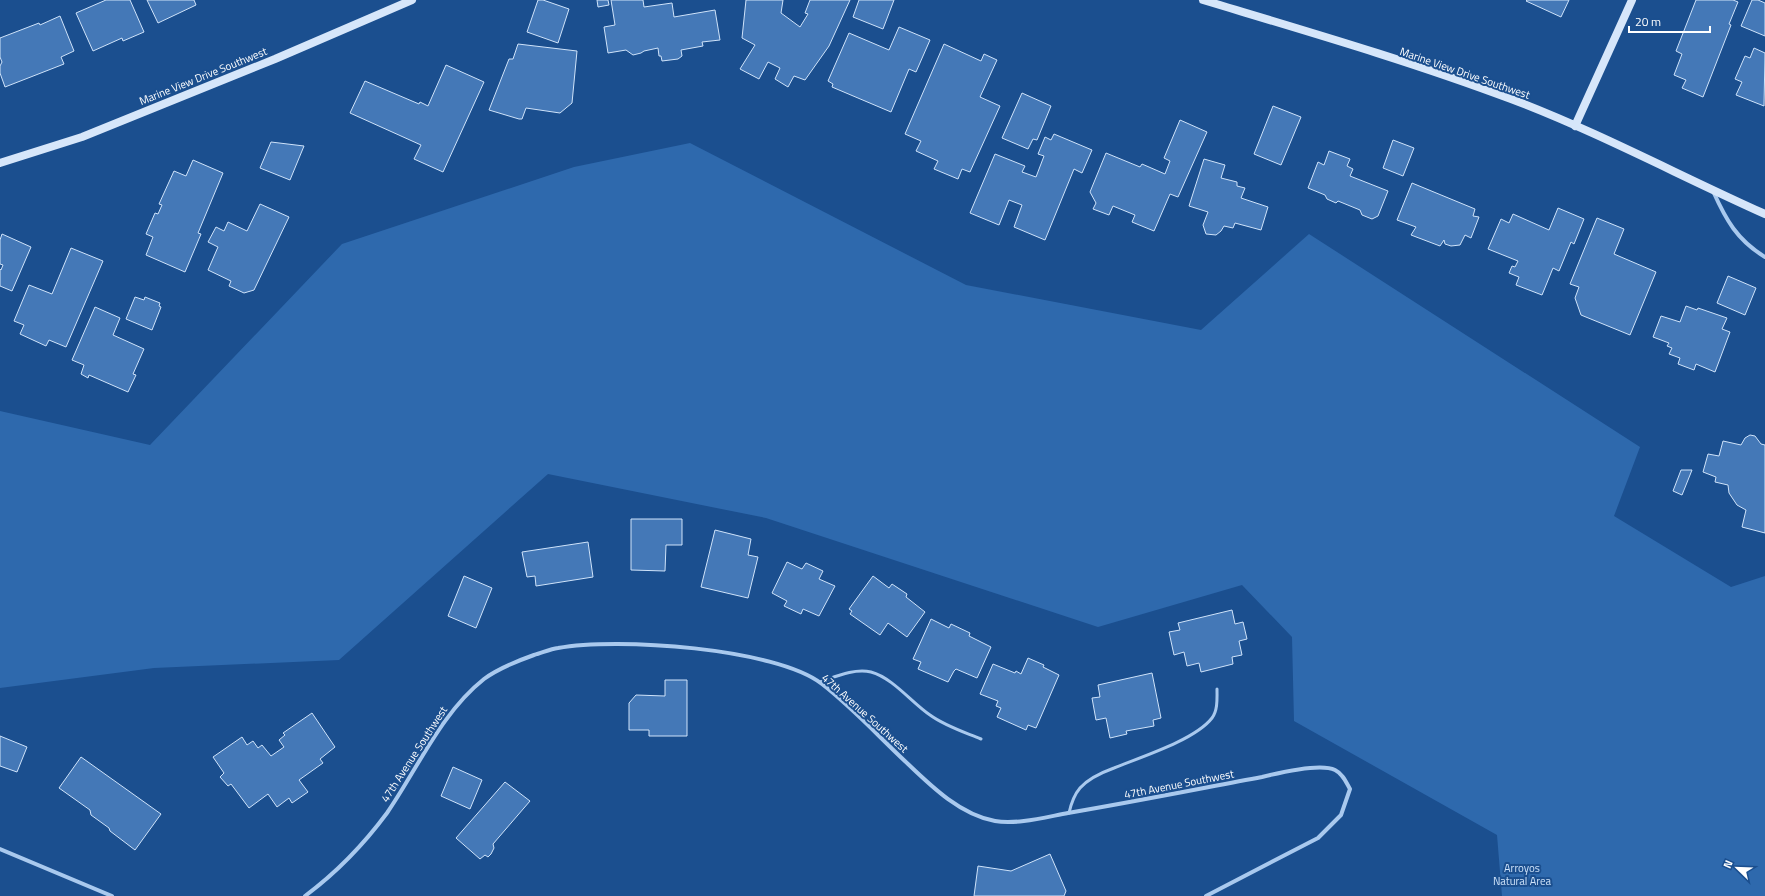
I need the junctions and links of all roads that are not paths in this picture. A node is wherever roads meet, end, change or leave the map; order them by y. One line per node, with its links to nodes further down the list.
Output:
1 (412, 0): 5 (street, Marine View Drive Southwest)
2 (1203, 0): 4 (street, Marine View Drive Southwest)
3 (1632, 0): 4 (street)
4 (1575, 126): 6 (street, Marine View Drive Southwest)
5 (0, 163)
6 (1712, 189): 7 (street, Marine View Drive Southwest); 8 (street)
7 (1765, 214)
8 (1765, 256)
9 (820, 682): 11 (lane); 12 (street, 47th Avenue Southwest); 15 (street, 47th Avenue Southwest)
10 (1217, 689): 12 (lane)
11 (981, 739)
12 (1069, 813): 16 (street, 47th Avenue Southwest)
13 (0, 849): 14 (street)
14 (112, 896)
15 (305, 896)
16 (1206, 896)

